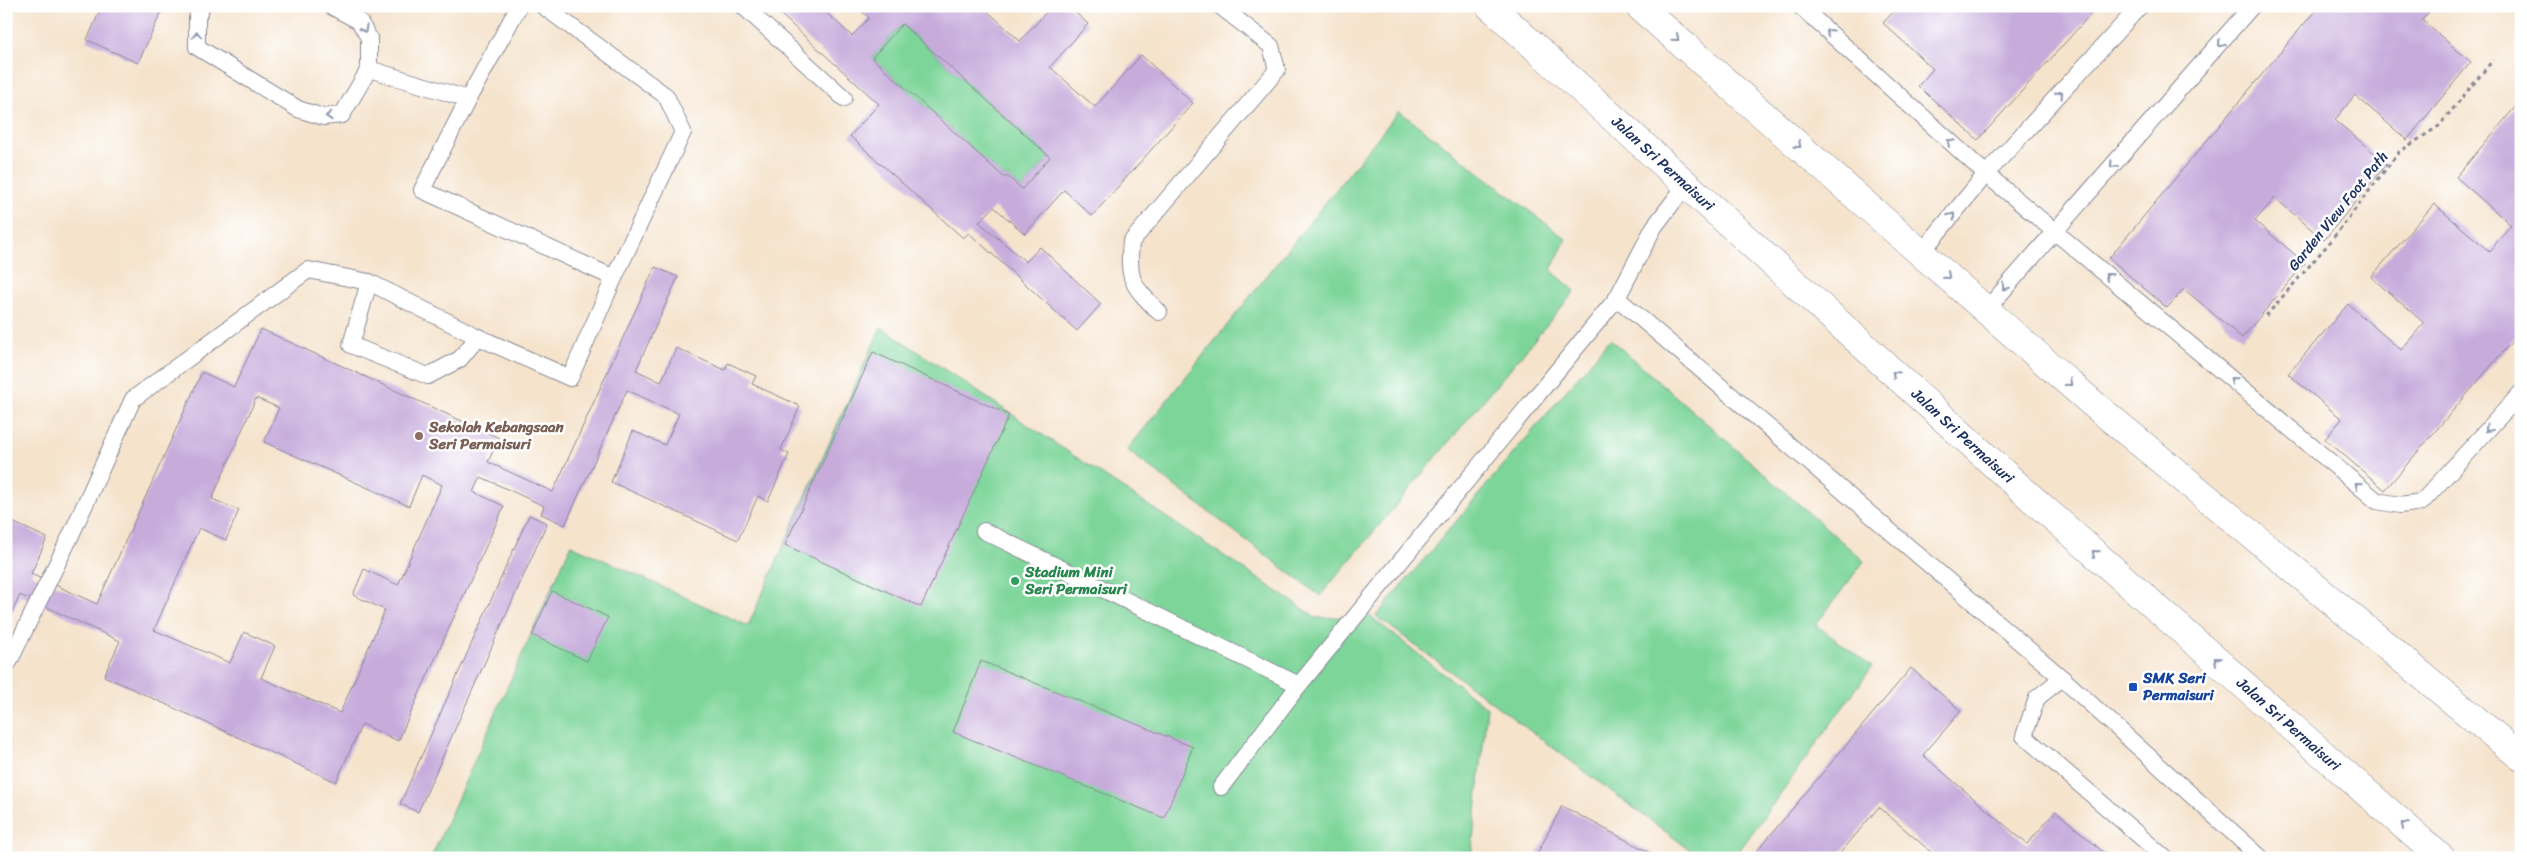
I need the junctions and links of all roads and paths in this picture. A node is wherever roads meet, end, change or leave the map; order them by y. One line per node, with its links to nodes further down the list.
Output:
1 (202, 6): 13 (lane, one-way to 1)
2 (331, 6): 13 (lane, one-way to 13)
3 (519, 6): 15 (lane)
4 (543, 6): 20 (lane)
5 (743, 6): 14 (lane)
6 (1220, 6): 24 (lane)
7 (1490, 6): 17 (street, Jalan Sri Permaisuri)
8 (1639, 6): 19 (street, one-way to 19)
9 (1800, 6): 16 (lane, one-way to 9)
10 (2140, 6): 16 (lane, one-way to 10)
11 (2252, 6): 18 (lane, one-way to 18)
12 (2494, 60): 25 (path, Garden View Foot Path)
13 (369, 70): 15 (lane)
14 (844, 98)
15 (468, 99): 20 (lane)
16 (1986, 174): 18 (lane); 19 (lane, one-way to 16)
17 (1686, 185): 22 (lane); 36 (street, Jalan Sri Permaisuri, one-way to 17)
18 (2054, 231): 23 (lane, one-way to 23); 27 (lane, one-way to 18)
19 (1920, 253): 23 (street, one-way to 23)
20 (614, 278): 26 (lane)
21 (369, 282): 26 (lane); 26 (lane); 29 (lane)
22 (1617, 298): 30 (lane); 31 (lane)
23 (1986, 310): 32 (street, one-way to 32)
24 (1159, 312)
25 (2266, 316)
26 (478, 337)
27 (2521, 393)
28 (984, 531): 31 (lane)
29 (6, 661)
30 (2062, 678): 34 (lane); 35 (lane)
31 (1299, 685): 33 (lane)
32 (2521, 757)
33 (1222, 786)
34 (2165, 858)
35 (2261, 858)
36 (2441, 858)

